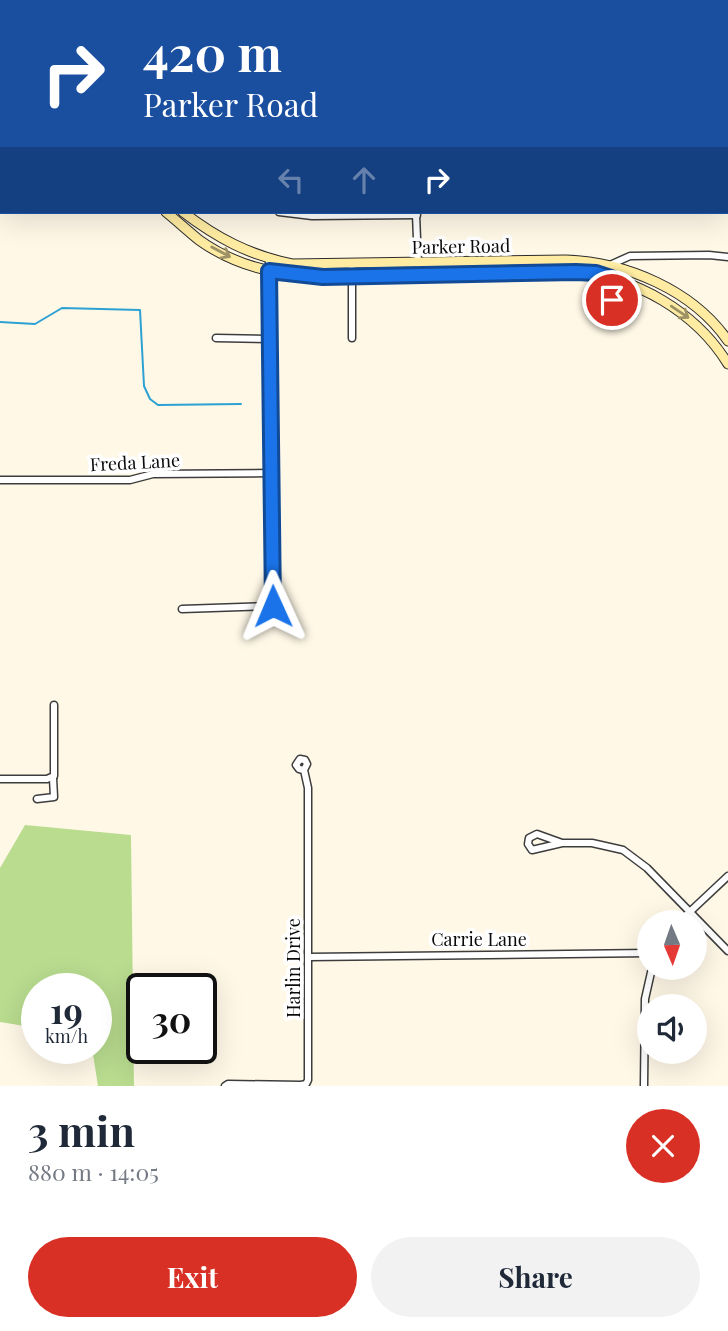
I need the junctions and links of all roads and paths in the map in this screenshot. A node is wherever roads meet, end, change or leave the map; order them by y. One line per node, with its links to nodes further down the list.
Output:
1 (168, 214): 11 (main road, Parker Road, one-way to 11)
2 (186, 214): 7 (main road, Parker Road)
3 (296, 214): 4 (street)
4 (381, 214)
5 (416, 214): 9 (street)
6 (728, 257): 10 (street)
7 (269, 259): 8 (main road, Parker Road); 11 (street)
8 (352, 264): 9 (main road, Parker Road); 12 (street)
9 (418, 264): 10 (main road, Parker Road)
10 (610, 265): 13 (street); 18 (main road, Parker Road)
11 (269, 271): 12 (main road, Parker Road); 17 (street)
12 (352, 276): 13 (main road, Parker Road); 16 (street)
13 (611, 278): 14 (street); 19 (main road, Parker Road, one-way to 19)
14 (612, 317)
15 (216, 338): 17 (street)
16 (352, 338)
17 (269, 339): 20 (street)
18 (728, 341)
19 (728, 364)
20 (271, 473): 21 (street, Freda Lane); 22 (street)
21 (0, 480)
22 (181, 609)
23 (54, 705): 25 (street)
24 (304, 770): 35 (street, Harlin Drive)
25 (52, 778): 26 (street); 27 (street)
26 (0, 779)
27 (37, 799)
28 (562, 843): 28 (street); 30 (street)
29 (728, 876): 31 (street)
30 (686, 910)
31 (690, 910)
32 (707, 931): 33 (street)
33 (728, 951)
34 (637, 953): 35 (street, Carrie Lane)
35 (309, 957): 37 (street, Harlin Drive)
36 (649, 980): 38 (street)
37 (225, 1086)
38 (644, 1086)

